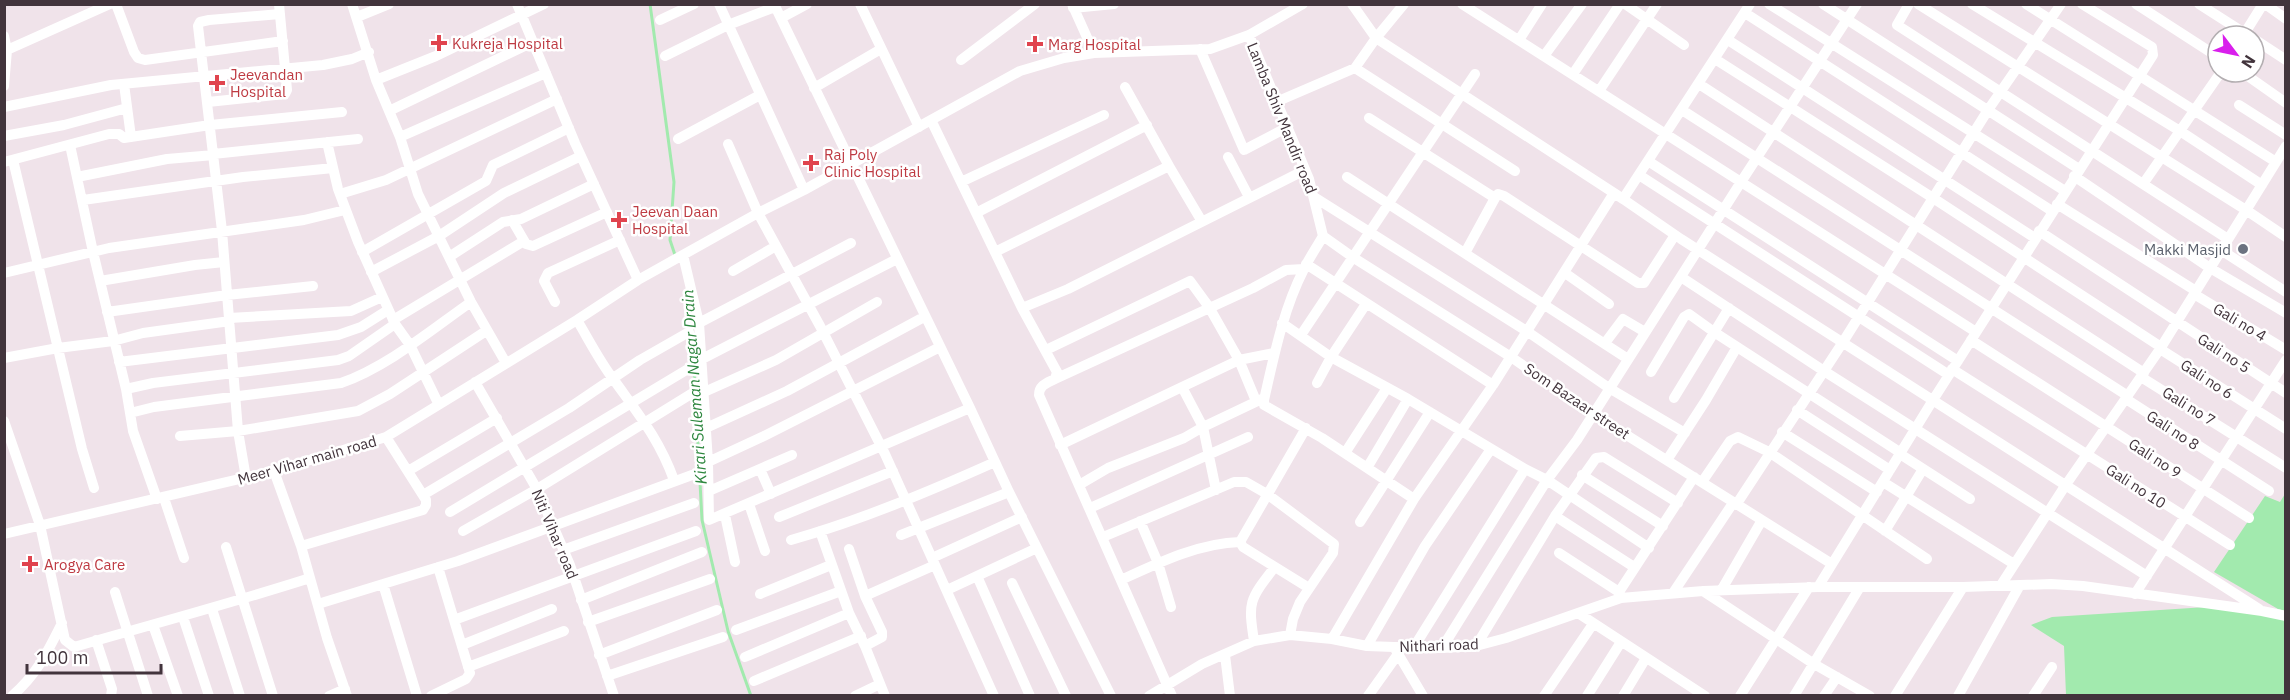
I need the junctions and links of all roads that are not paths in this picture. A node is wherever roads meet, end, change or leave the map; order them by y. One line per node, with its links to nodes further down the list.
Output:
1 (110, 4): 62 (street)
2 (116, 4): 63 (street)
3 (352, 4): 38 (street)
4 (389, 4): 38 (street)
5 (544, 4): 36 (street)
6 (694, 4): 42 (street)
7 (719, 4): 47 (street)
8 (807, 4): 39 (street)
9 (1035, 4): 69 (street)
10 (1114, 4): 34 (street)
11 (1303, 4): 48 (street, Meer Vihar main road)
12 (1353, 4): 50 (street)
13 (1404, 4): 50 (street)
14 (1462, 4): 51 (street, Gali no 9)
15 (1542, 4): 51 (street)
16 (1582, 4): 67 (street)
17 (1620, 4): 77 (street)
18 (1625, 4): 40 (street)
19 (1657, 4): 40 (street)
20 (1769, 4): 55 (street)
21 (1823, 4): 43 (street)
22 (1857, 4): 43 (street)
23 (1909, 4): 90 (street)
24 (1918, 4): 74 (street)
25 (1972, 4): 56 (street)
26 (2026, 4): 44 (street)
27 (2061, 4): 44 (street)
28 (2082, 4): 79 (street)
29 (2136, 4): 61 (street)
30 (2199, 4): 45 (street)
31 (2264, 4): 41 (street); 46 (street)
32 (774, 5): 39 (street); 47 (street)
33 (862, 5): 59 (street)
34 (1073, 6): 65 (street)
35 (279, 9): 53 (street); 63 (street)
36 (519, 9): 54 (street); 80 (street)
37 (1748, 9): 52 (street); 71 (street, Gali no 4)
38 (357, 17): 64 (street)
39 (781, 18): 88 (street)
40 (1647, 19): 57 (street); 89 (street)
41 (2286, 19)
42 (660, 20)
43 (1847, 20): 55 (street); 103 (street)
44 (2050, 20): 56 (street); 79 (street)
45 (2230, 24)
46 (2254, 24)
47 (728, 25): 66 (street); 91 (street)
48 (1248, 35): 60 (street, Meer Vihar main road); 96 (street, Lamba Shiv Mandir road)
49 (4, 36): 62 (street)
50 (1376, 38): 73 (street); 92 (street)
51 (1519, 40): 67 (street, Gali no 9)
52 (1728, 40): 68 (street); 87 (street, Gali no 5)
53 (283, 41): 63 (street); 72 (street)
54 (533, 42): 75 (street); 105 (street)
55 (1832, 42): 71 (street); 120 (street)
56 (2034, 43): 74 (street); 93 (street)
57 (1684, 45)
58 (2266, 47): 70 (street)
59 (881, 49): 88 (street); 114 (street)
60 (1200, 49): 65 (street, Meer Vihar main road); 116 (street)
61 (2206, 49)
62 (7, 50): 85 (street)
63 (201, 52): 78 (street)
64 (369, 52): 72 (street); 80 (street)
65 (1094, 53): 109 (street, Meer Vihar main road)
66 (665, 56)
67 (1544, 56): 77 (street, Gali no 9)
68 (1715, 59): 82 (street); 99 (street, Gali no 6)
69 (961, 60)
70 (2286, 60)
71 (1819, 61): 87 (street); 133 (street, Gali no 4)
72 (286, 68): 78 (street); 95 (street)
73 (1355, 68): 96 (street); 110 (street)
74 (2017, 68): 90 (street); 113 (street)
75 (546, 73): 94 (street); 124 (street)
76 (1475, 74): 92 (street)
77 (1573, 74): 89 (street, Gali no 9)
78 (204, 75): 81 (street); 95 (street)
79 (2140, 75): 93 (street); 104 (street)
80 (376, 80): 105 (street)
81 (124, 84): 100 (street); 101 (street)
82 (1699, 84): 102 (street); 118 (street, Gali no 7)
83 (2212, 84): 104 (street)
84 (2259, 84): 97 (street)
85 (4, 86)
86 (1125, 87): 112 (street)
87 (1802, 87): 99 (street); 152 (street, Gali no 5)
88 (814, 88): 142 (street)
89 (1599, 91): 119 (street, Gali no 9)
90 (2001, 91): 103 (street); 131 (street)
91 (760, 95): 126 (street); 159 (street)
92 (1461, 95): 110 (street); 162 (street)
93 (2126, 98): 113 (street); 117 (street)
94 (557, 99): 115 (street); 145 (street)
95 (208, 102): 111 (street)
96 (1276, 102): 116 (street, Lamba Shiv Mandir road)
97 (2286, 103)
98 (2239, 105): 121 (street)
99 (1790, 106): 118 (street); 166 (street, Gali no 6)
100 (4, 107)
101 (127, 108): 122 (street); 123 (street)
102 (1682, 110): 119 (street); 137 (street, Gali no 8)
103 (1988, 110): 120 (street); 148 (street)
104 (2194, 110): 117 (street); 141 (street)
105 (389, 111): 124 (street)
106 (342, 112): 111 (street)
107 (1104, 115): 154 (street)
108 (1369, 118): 132 (street)
109 (931, 120): 114 (street, Meer Vihar main road); 154 (street)
110 (1441, 123): 132 (street); 147 (street)
111 (210, 125): 123 (street); 134 (street)
112 (1147, 125): 143 (street); 176 (street)
113 (2108, 125): 131 (street); 138 (street)
114 (919, 127): 142 (street, Meer Vihar main road)
115 (569, 128): 135 (street); 174 (street)
116 (1286, 128): 146 (street, Lamba Shiv Mandir road)
117 (2180, 131): 138 (street); 158 (street)
118 (1773, 132): 137 (street); 180 (street, Gali no 7)
119 (1666, 133): 140 (street); 155 (street, Gali no 9)
120 (1973, 134): 133 (street); 160 (street)
121 (2286, 135)
122 (4, 136)
123 (131, 137): 129 (street)
124 (400, 137): 145 (street)
125 (358, 138): 127 (street)
126 (678, 139)
127 (327, 141): 134 (street); 144 (street)
128 (728, 144): 175 (street)
129 (70, 145): 139 (street); 150 (street)
130 (2286, 146): 141 (street)
131 (2091, 150): 148 (street); 157 (street)
132 (1422, 151): 165 (street); 168 (street)
133 (1962, 153): 152 (street); 169 (street, Gali no 4)
134 (213, 154): 150 (street); 153 (street)
135 (581, 156): 156 (street); 185 (street)
136 (1228, 157): 163 (street)
137 (1756, 157): 155 (street); 195 (street, Gali no 8)
138 (2161, 158): 157 (street); 172 (street)
139 (9, 161): 207 (street)
140 (1648, 161): 149 (street); 171 (street)
141 (2276, 162): 158 (street)
142 (851, 163): 159 (street, Meer Vihar main road); 205 (street)
143 (1169, 166): 178 (street); 199 (street)
144 (333, 168): 153 (street); 161 (street)
145 (410, 169): 161 (street); 174 (street)
146 (1305, 170): 163 (street); 164 (street, Lamba Shiv Mandir road)
147 (1515, 171)
148 (2077, 172): 160 (street); 209 (street)
149 (1638, 176): 162 (street); 179 (street)
150 (77, 177): 167 (street)
151 (1347, 177): 168 (street)
152 (1945, 179): 166 (street); 184 (street, Gali no 5)
153 (216, 181): 167 (street); 181 (street)
154 (961, 182): 176 (street)
155 (1741, 182): 171 (street); 215 (street, Gali no 9)
156 (594, 184): 173 (street); 177 (street)
157 (2143, 184): 189 (street)
158 (2262, 185): 172 (street)
159 (804, 190): 175 (street, Meer Vihar main road)
160 (2065, 191): 169 (street)
161 (339, 194): 170 (street)
162 (1618, 196): 183 (street); 193 (street)
163 (1249, 197): 178 (street)
164 (1314, 197): 182 (street); 186 (street, Lamba Shiv Mandir road)
165 (1495, 198): 193 (street); 200 (street)
166 (1933, 198): 180 (street); 203 (street, Gali no 6)
167 (82, 200): 197 (street)
168 (1388, 203): 182 (street); 200 (street)
169 (2055, 207): 184 (street); 224 (street, Gali no 4)
170 (345, 210): 181 (street); 198 (street)
171 (1723, 210): 179 (street); 230 (street)
172 (2246, 210): 187 (street); 189 (street)
173 (607, 212): 188 (street); 190 (street)
174 (428, 213): 185 (street); 198 (street)
175 (758, 213): 192 (street); 202 (street, Meer Vihar main road)
176 (976, 213): 199 (street)
177 (512, 220): 190 (street); 201 (street)
178 (1201, 220): 236 (street)
179 (1713, 225): 194 (street); 242 (street)
180 (1917, 225): 195 (street); 221 (street, Gali no 7)
181 (222, 231): 197 (street); 206 (street)
182 (1370, 232): 204 (street); 252 (street)
183 (1675, 235): 193 (street); 194 (street)
184 (2037, 235): 203 (street); 246 (street, Gali no 5)
185 (439, 236): 201 (street); 211 (street)
186 (1323, 236): 204 (street, Som Bazaar street); 208 (street)
187 (2286, 237)
188 (620, 240): 218 (street); 228 (street)
189 (2228, 240): 196 (street)
190 (524, 241): 217 (street)
191 (851, 243): 214 (street)
192 (776, 246): 210 (street); 214 (street)
193 (1581, 246): 213 (street)
194 (1698, 250): 216 (street); 258 (street)
195 (1901, 250): 215 (street); 238 (street, Gali no 8)
196 (2222, 250): 209 (street); 223 (street)
197 (93, 252): 207 (street); 219 (street)
198 (362, 252): 211 (street)
199 (995, 252): 236 (street)
200 (1465, 253): 234 (street)
201 (449, 257): 217 (street)
202 (679, 257): 218 (street, Meer Vihar main road); 247 (street)
203 (2023, 257): 221 (street); 264 (street, Gali no 6)
204 (1354, 258): 220 (street); 270 (street, Som Bazaar street)
205 (897, 259): 231 (street); 241 (street)
206 (224, 262): 219 (street); 225 (street)
207 (39, 264): 212 (street); 263 (street)
208 (1305, 267): 220 (street); 235 (street); 248 (street)
209 (2210, 268): 224 (street); 240 (street)
210 (734, 271)
211 (371, 272): 226 (street)
212 (4, 273)
213 (1564, 273): 233 (street); 234 (street)
214 (792, 275): 231 (street); 247 (street)
215 (1885, 275): 230 (street); 256 (street, Gali no 9)
216 (1681, 277): 237 (street); 253 (street)
217 (460, 279): 227 (street); 243 (street)
218 (638, 280): 245 (street, Meer Vihar main road)
219 (100, 281): 239 (street)
220 (1335, 282): 232 (street); 255 (street)
221 (2007, 282): 238 (street); 285 (street, Gali no 7)
222 (313, 286): 225 (street)
223 (2286, 291)
224 (2195, 293): 246 (street); 267 (street, Gali no 4)
225 (227, 295): 239 (street); 244 (street)
226 (382, 297): 243 (street); 244 (street)
227 (471, 302): 249 (street); 260 (street)
228 (555, 302)
229 (877, 302): 251 (street)
230 (1867, 303): 242 (street); 280 (street)
231 (808, 304): 251 (street); 272 (street)
232 (1366, 304): 269 (street); 291 (street)
233 (1610, 304)
234 (1545, 305): 252 (street); 259 (street)
235 (1209, 307): 266 (street); 274 (street); 286 (street)
236 (1022, 308): 266 (street)
237 (1729, 308): 254 (street); 281 (street)
238 (1990, 309): 256 (street); 302 (street, Gali no 8)
239 (107, 312): 257 (street)
240 (2286, 313)
241 (924, 317): 261 (street); 278 (street)
242 (1858, 317): 258 (street); 280 (street)
243 (392, 318): 260 (street); 265 (street); 282 (street)
244 (229, 320): 257 (street); 265 (street)
245 (577, 320): 277 (street, Meer Vihar main road); 287 (street)
246 (2177, 322): 264 (street); 290 (street, Gali no 5)
247 (699, 323): 272 (street)
248 (1282, 323): 255 (street); 268 (street)
249 (486, 331): 277 (street); 283 (street)
250 (689, 332): 287 (street)
251 (823, 332): 278 (street); 299 (street)
252 (1528, 332): 270 (street); 295 (street)
253 (1645, 332): 259 (street); 273 (street)
254 (1714, 333): 262 (street); 284 (street); 301 (street)
255 (1300, 335): 269 (street)
256 (1973, 336): 280 (street); 317 (street, Gali no 9)
257 (113, 341): 263 (street); 276 (street)
258 (1842, 342): 281 (street); 305 (street)
259 (1605, 343): 273 (street)
260 (410, 345): 283 (street); 300 (street)
261 (940, 347): 296 (street); 308 (street)
262 (1737, 347): 297 (street); 326 (street)
263 (58, 348): 271 (street); 365 (street)
264 (2161, 348): 285 (street); 309 (street, Gali no 6)
265 (232, 349): 276 (street); 282 (street)
266 (1046, 350): 286 (street)
267 (2286, 350)
268 (1274, 352): 274 (street); 303 (street)
269 (1331, 357): 289 (street); 294 (street)
270 (1511, 357): 291 (street); 313 (street, Som Bazaar street)
271 (4, 358)
272 (702, 359): 299 (street)
273 (1628, 359): 295 (street)
274 (1239, 360): 292 (street); 303 (street)
275 (2286, 360): 290 (street)
276 (119, 362): 293 (street)
277 (506, 363): 288 (street, Meer Vihar main road)
278 (839, 363): 296 (street); 319 (street)
279 (688, 369): 307 (street)
280 (1953, 369): 305 (street); 340 (street, Gali no 10)
281 (1824, 370): 297 (street); 321 (street)
282 (234, 372): 293 (street); 300 (street)
283 (423, 372): 306 (street); 324 (street)
284 (1651, 372)
285 (2142, 375): 302 (street); 328 (street, Gali no 7)
286 (1055, 378): 332 (street)
287 (613, 379): 307 (street); 331 (street)
288 (475, 382): 306 (street, Meer Vihar main road); 314 (street, Niti Vihar road)
289 (1317, 383)
290 (2271, 383): 298 (street, Gali no 5); 309 (street)
291 (1493, 385): 323 (street)
292 (1182, 387): 316 (street); 332 (street)
293 (126, 388): 312 (street)
294 (1387, 388): 304 (street); 336 (street)
295 (1610, 388): 313 (street); 326 (street)
296 (853, 392): 333 (street); 343 (street)
297 (1809, 393): 310 (street); 337 (street)
298 (2286, 393)
299 (697, 394): 315 (street); 319 (street)
300 (236, 397): 312 (street); 324 (street)
301 (1674, 398)
302 (2127, 398): 317 (street); 342 (street, Gali no 8)
303 (1260, 399): 316 (street); 320 (street)
304 (1408, 399): 311 (street); 345 (street)
305 (1933, 400): 321 (street); 363 (street)
306 (438, 403): 329 (street, Meer Vihar main road)
307 (632, 403): 315 (street); 347 (street)
308 (970, 408): 333 (street); 344 (street)
309 (2254, 409): 322 (street, Gali no 6); 328 (street)
310 (1797, 410): 325 (street); 351 (street)
311 (1430, 412): 323 (street); 359 (street)
312 (130, 413): 377 (street)
313 (1593, 414): 341 (street, Som Bazaar street); 360 (street)
314 (496, 418): 331 (street, Niti Vihar road); 353 (street)
315 (644, 422): 358 (street); 367 (street)
316 (1203, 427): 339 (street); 362 (street)
317 (2107, 427): 340 (street); 366 (street, Gali no 9)
318 (6, 428): 399 (street)
319 (706, 428): 343 (street)
320 (1306, 428): 336 (street); 373 (street)
321 (1915, 429): 337 (street); 387 (street)
322 (2286, 429)
323 (1460, 430): 334 (street); 379 (street)
324 (238, 431): 327 (street); 357 (street)
325 (1782, 432): 335 (street); 364 (street)
326 (1685, 433): 341 (street)
327 (180, 436)
328 (2236, 436): 342 (street); 346 (street, Gali no 7)
329 (386, 437): 352 (street, Meer Vihar main road); 353 (street)
330 (1248, 437): 339 (street)
331 (510, 442): 347 (street, Niti Vihar road); 375 (street)
332 (1060, 445): 362 (street)
333 (882, 447): 354 (street); 372 (street)
334 (1491, 449): 349 (street); 486 (street)
335 (1769, 452): 361 (street); 384 (street); 389 (street)
336 (1345, 453): 345 (street)
337 (1900, 453): 350 (street); 351 (street)
338 (792, 455): 348 (street)
339 (1209, 455): 368 (street); 385 (street)
340 (2088, 455): 363 (street); 393 (street, Gali no 10)
341 (1667, 460): 361 (street, Som Bazaar street)
342 (2221, 460): 366 (street); 370 (street, Gali no 8)
343 (708, 462): 369 (street)
344 (995, 462): 371 (street); 380 (street)
345 (1367, 468): 359 (street)
346 (2286, 468)
347 (525, 469): 367 (street, Niti Vihar road); 386 (street)
348 (760, 469): 369 (street); 372 (street)
349 (1525, 469): 360 (street); 488 (street)
350 (1923, 469): 376 (street); 378 (street)
351 (1890, 470): 364 (street)
352 (274, 471): 357 (street, Meer Vihar main road); 412 (street)
353 (408, 471): 375 (street)
354 (893, 471): 380 (street); 391 (street)
355 (692, 475): 358 (street)
356 (1582, 475): 374 (street); 382 (street); 400 (street)
357 (246, 478): 377 (street, Meer Vihar main road)
358 (674, 480): 398 (street)
359 (1386, 480): 379 (street); 397 (street)
360 (1547, 480): 374 (street); 489 (street)
361 (1698, 480): 382 (street); 384 (street, Som Bazaar street)
362 (1079, 485): 385 (street)
363 (2065, 486): 387 (street); 417 (street)
364 (1880, 487): 376 (street); 389 (street)
365 (94, 488)
366 (2203, 488): 393 (street); 394 (street, Gali no 9)
367 (537, 489): 398 (street, Niti Vihar road); 402 (street)
368 (1216, 490): 373 (street); 396 (street)
369 (709, 491): 388 (street)
370 (2269, 491)
371 (1009, 492): 392 (street); 401 (street)
372 (771, 494): 383 (street)
373 (1267, 494): 410 (street); 446 (street)
374 (1569, 494): 390 (street); 415 (street)
375 (423, 495): 412 (street)
376 (1906, 496): 405 (street); 428 (street)
377 (161, 499): 399 (street, Meer Vihar main road); 422 (street)
378 (1970, 499)
379 (1414, 500): 479 (street)
380 (906, 501): 401 (street); 404 (street)
381 (694, 503): 418 (street)
382 (1678, 503): 400 (street)
383 (749, 504): 388 (street); 419 (street)
384 (1735, 504): 395 (street, Som Bazaar street); 452 (street)
385 (1090, 508): 408 (street)
386 (450, 512)
387 (2048, 512): 428 (street); 435 (street)
388 (725, 515): 424 (street)
389 (1862, 515): 405 (street); 427 (street)
390 (1555, 516): 431 (street); 487 (street)
391 (779, 517)
392 (1022, 517): 414 (street); 425 (street)
393 (2185, 517): 411 (street, Gali no 10); 417 (street)
394 (2249, 518)
395 (1762, 520): 427 (street, Som Bazaar street); 448 (street)
396 (1140, 521): 408 (street); 426 (street)
397 (1360, 522)
398 (552, 524): 418 (street, Niti Vihar road); 430 (street)
399 (40, 525): 406 (street, Meer Vihar main road); 471 (street)
400 (1663, 526): 415 (street)
401 (919, 529): 407 (street); 425 (street)
402 (463, 531)
403 (696, 531): 433 (street)
404 (820, 531): 409 (street); 429 (street)
405 (1885, 531): 423 (street)
406 (4, 534)
407 (901, 535)
408 (1103, 537): 438 (street)
409 (791, 540)
410 (1240, 542): 426 (street); 432 (street)
411 (2230, 545)
412 (301, 546): 436 (street)
413 (226, 547): 457 (street)
414 (1037, 548): 434 (street); 520 (street)
415 (1648, 548): 431 (street)
416 (849, 549): 456 (street)
417 (2164, 549): 435 (street); 464 (street)
418 (564, 550): 433 (street, Niti Vihar road)
419 (765, 551)
420 (702, 552): 458 (street)
421 (1559, 553): 455 (street)
422 (184, 558)
423 (1927, 559)
424 (735, 562)
425 (934, 562): 447 (street); 456 (street)
426 (1158, 563): 438 (street); 460 (street)
427 (1832, 564): 443 (street)
428 (2014, 564): 441 (street)
429 (831, 565): 449 (street); 453 (street)
430 (438, 567): 440 (street); 469 (street)
431 (1634, 567): 455 (street)
432 (1274, 568): 446 (street); 483 (street)
433 (573, 576): 458 (street, Niti Vihar road); 469 (street)
434 (977, 576): 447 (street); 518 (street)
435 (2146, 576): 454 (street)
436 (310, 578): 457 (street); 459 (street)
437 (710, 579): 470 (street)
438 (1121, 580): 502 (street)
439 (1012, 583): 519 (street)
440 (383, 584): 459 (street); 512 (street)
441 (2001, 585): 442 (street, Nithari road); 445 (street, Nithari road)
442 (2020, 585): 454 (street, Nithari road); 535 (street)
443 (1814, 587): 444 (street, Nithari road); 448 (street, Nithari road); 480 (street)
444 (1860, 587): 445 (street, Nithari road); 495 (street)
445 (1963, 587): 534 (street)
446 (1309, 588): 477 (street)
447 (947, 590): 517 (street)
448 (1722, 590): 450 (street, Nithari road)
449 (841, 591): 465 (street); 474 (street)
450 (1703, 591): 452 (street, Nithari road); 480 (street)
451 (115, 592): 476 (street)
452 (1673, 593): 455 (street, Nithari road)
453 (760, 594)
454 (2135, 594): 464 (street, Nithari road)
455 (1620, 595): 466 (street, Nithari road)
456 (865, 596): 482 (street)
457 (242, 600): 461 (street); 510 (street)
458 (581, 600): 470 (street, Niti Vihar road)
459 (318, 604): 503 (street)
460 (1171, 607)
461 (212, 609): 468 (street); 509 (street)
462 (552, 609): 485 (street)
463 (717, 610): 491 (street)
464 (2262, 611): 467 (street, Nithari road)
465 (849, 613): 482 (street); 493 (street)
466 (1578, 613): 472 (street); 487 (street, Nithari road)
467 (2286, 616)
468 (183, 617): 473 (street); 508 (street)
469 (454, 620): 485 (street)
470 (588, 622): 491 (street, Niti Vihar road)
471 (62, 623): 481 (street); 504 (street)
472 (1593, 624): 484 (street); 526 (street)
473 (153, 626): 476 (street); 507 (street)
474 (736, 630)
475 (564, 631): 496 (street)
476 (128, 632): 481 (street); 506 (street)
477 (1290, 634): 479 (street, Nithari road); 483 (street, Nithari road)
478 (723, 637): 498 (street)
479 (1332, 639): 486 (street, Nithari road)
480 (1776, 639): 495 (street); 530 (street)
481 (96, 640): 505 (street)
482 (863, 641): 500 (street); 501 (street)
483 (1254, 641): 492 (street, Nithari road)
484 (1621, 642): 494 (street); 527 (street)
485 (462, 645): 496 (street)
486 (1367, 646): 490 (street, Nithari road)
487 (1476, 646): 489 (street, Nithari road)
488 (1414, 647): 489 (street, Nithari road); 490 (street, Nithari road)
489 (1442, 648)
490 (1396, 650): 524 (street); 525 (street)
491 (600, 655): 498 (street, Niti Vihar road)
492 (1224, 655): 502 (street, Nithari road); 523 (street)
493 (745, 657)
494 (1646, 658): 528 (street); 529 (street)
495 (1814, 664): 499 (street); 531 (street)
496 (468, 667): 513 (street)
497 (2052, 667): 536 (street)
498 (608, 676): 514 (street, Niti Vihar road)
499 (1837, 677): 532 (street); 533 (street)
500 (753, 681)
501 (880, 684): 515 (street); 516 (street)
502 (1167, 685): 521 (street, Nithari road); 522 (street)
503 (346, 692): 511 (street)
504 (12, 696)
505 (111, 696)
506 (148, 696)
507 (178, 696)
508 (209, 696)
509 (240, 696)
510 (273, 696)
511 (329, 696)
512 (417, 696)
513 (431, 696)
514 (614, 696)
515 (855, 696)
516 (885, 696)
517 (994, 696)
518 (1030, 696)
519 (1066, 696)
520 (1111, 696)
521 (1149, 696)
522 (1172, 696)
523 (1230, 696)
524 (1368, 696)
525 (1423, 696)
526 (1544, 696)
527 (1587, 696)
528 (1623, 696)
529 (1705, 696)
530 (1740, 696)
531 (1794, 696)
532 (1824, 696)
533 (1870, 696)
534 (1895, 696)
535 (1958, 696)
536 (2033, 696)

